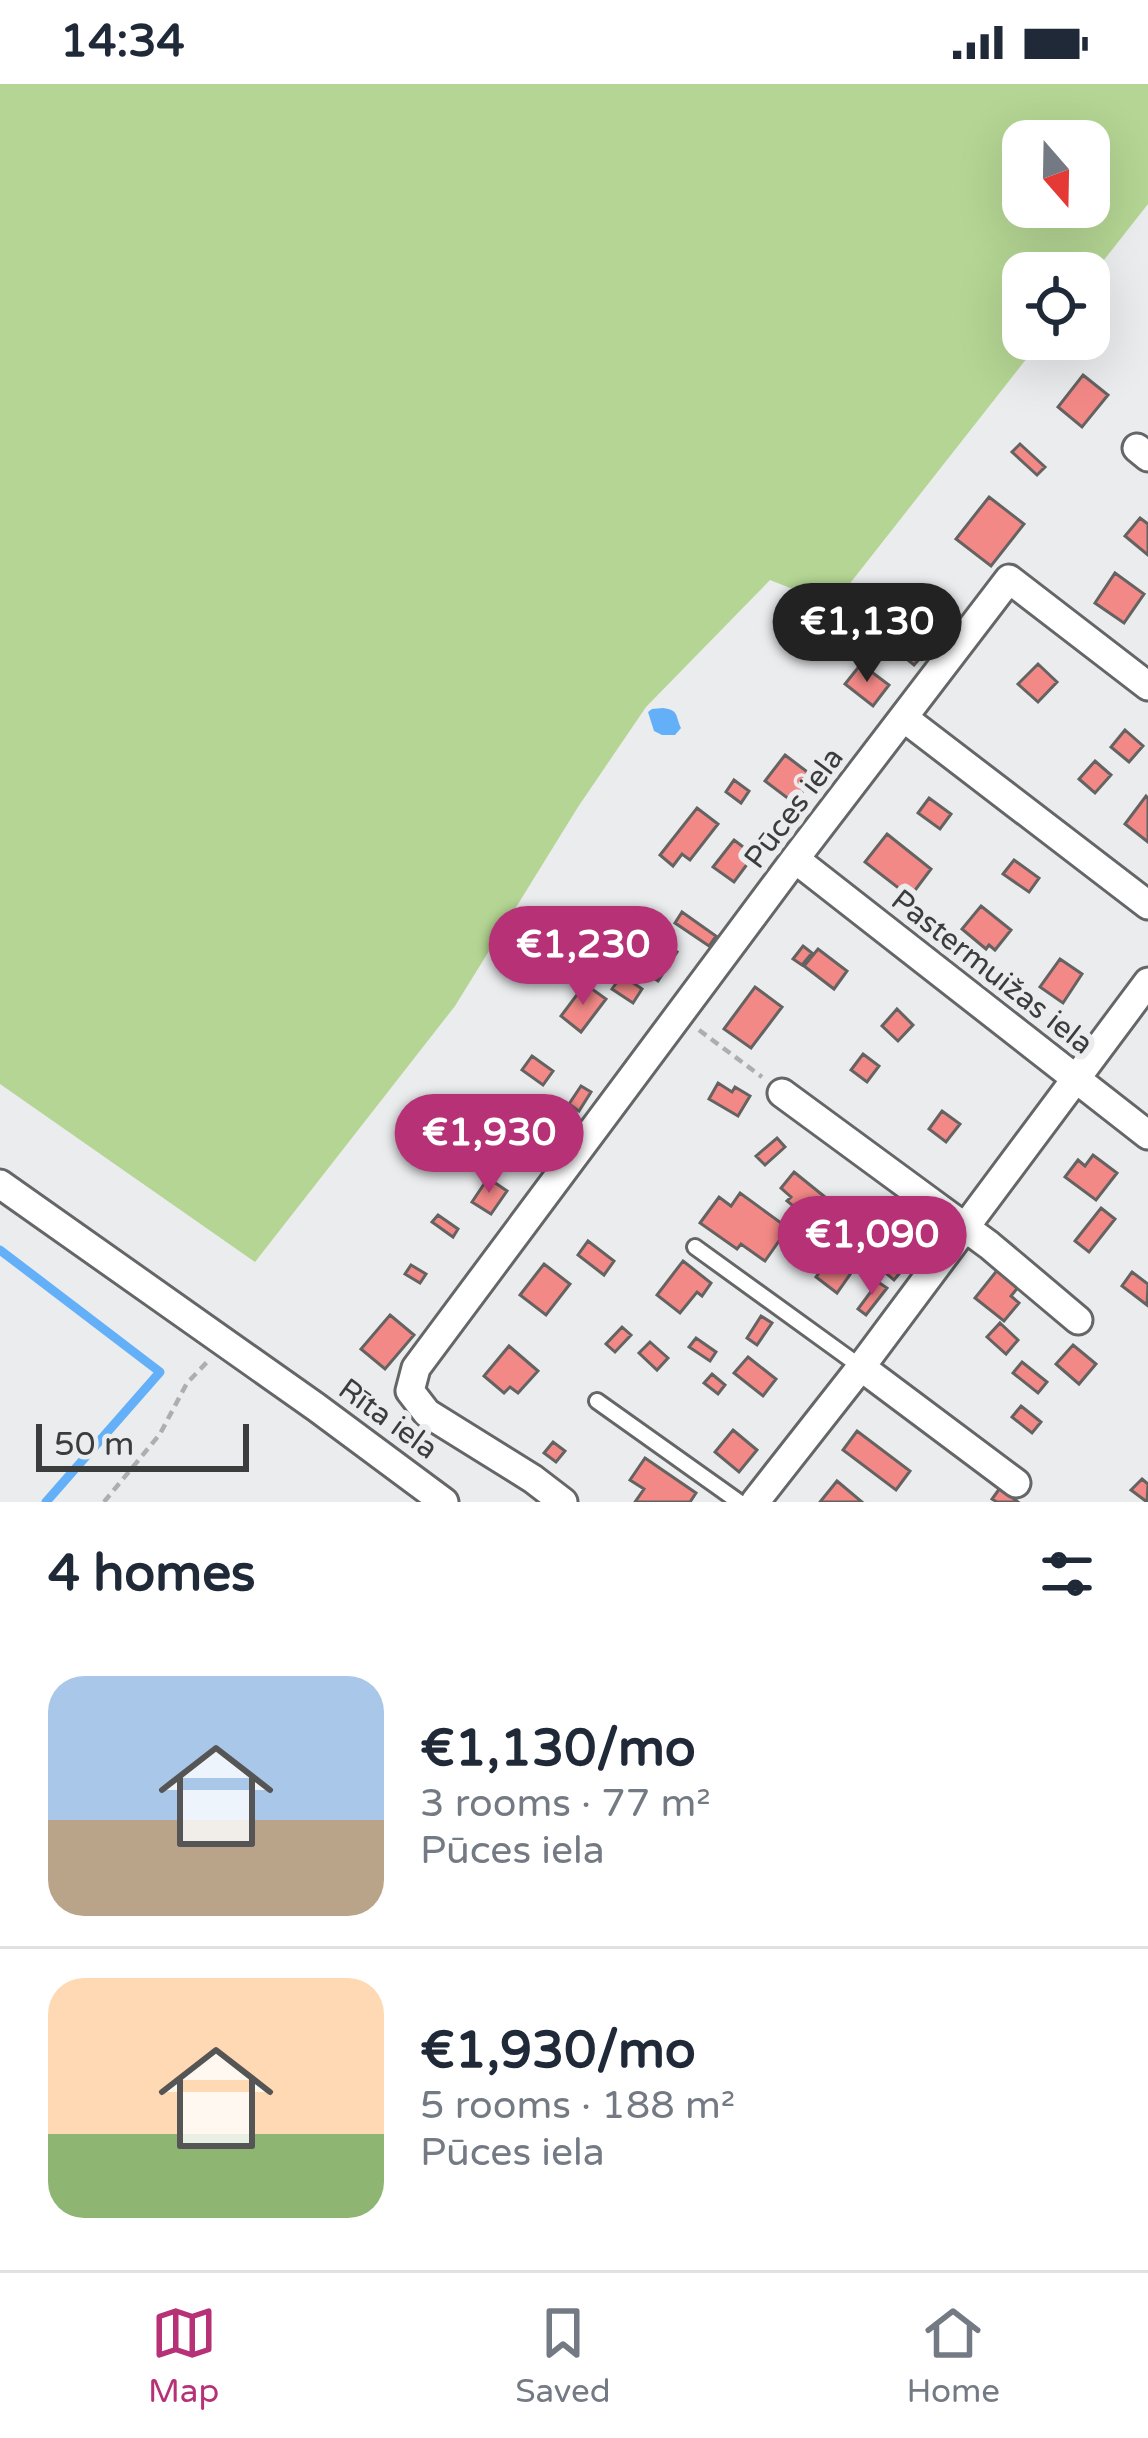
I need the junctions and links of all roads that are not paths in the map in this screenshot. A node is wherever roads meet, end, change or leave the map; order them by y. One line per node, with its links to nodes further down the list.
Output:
1 (1148, 686): 2 (street, Pūces iela)
2 (904, 718): 3 (street, Pūces iela); 4 (street)
3 (795, 859): 6 (street, Pastermuižas iela); 17 (street, Pūces iela)
4 (1148, 905)
5 (1148, 982): 6 (street)
6 (1075, 1079): 8 (street, Pastermuižas iela); 10 (street)
7 (782, 1093): 10 (street)
8 (1148, 1135)
9 (0, 1184): 16 (street, Rīta iela)
10 (964, 1226): 12 (street); 13 (street)
11 (695, 1246): 13 (lane)
12 (1078, 1320)
13 (861, 1367): 15 (street); 19 (street)
14 (597, 1400): 18 (lane)
15 (1016, 1483)
16 (445, 1502)
17 (563, 1502)
18 (739, 1502)
19 (755, 1502)

